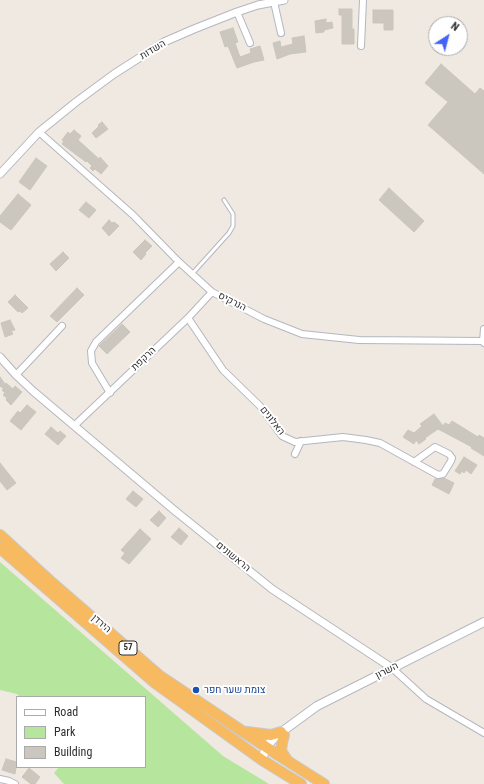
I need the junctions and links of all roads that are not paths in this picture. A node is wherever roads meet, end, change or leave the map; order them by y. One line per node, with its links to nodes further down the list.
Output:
1 (284, 0): 3 (street, השדות)
2 (363, 0): 8 (street)
3 (274, 2): 4 (street, השדות); 6 (street)
4 (257, 3): 5 (street, השדות)
5 (237, 12): 7 (street); 9 (street, השדות)
6 (281, 33)
7 (250, 43)
8 (361, 46)
9 (39, 132): 10 (street); 12 (street, הנרקיס)
10 (0, 174)
11 (224, 200): 13 (lane)
12 (179, 262): 13 (street, הנרקיס); 21 (street)
13 (192, 274): 14 (street, הנרקיס)
14 (212, 292): 15 (street, הרקפת); 18 (street, הנרקיס)
15 (188, 318): 21 (street, הרקפת); 23 (street, האלונים)
16 (62, 326): 20 (street)
17 (484, 329): 18 (street)
18 (483, 343)
19 (0, 357): 20 (street, הראשונים)
20 (16, 375): 22 (street, הראשונים)
21 (110, 392): 22 (street, הרקפת)
22 (75, 425): 29 (street, הראשונים)
23 (301, 441): 24 (street); 25 (street, האלונים)
24 (295, 454)
25 (414, 462): 25 (street, האלונים)
26 (0, 535): 30 (highway, הירדן / 57)
27 (0, 548): 34 (highway, הירדן / 57)
28 (484, 622): 29 (main road, השרון)
29 (392, 668): 31 (main road, השרון); 32 (street, הראשונים)
30 (243, 731): 31 (highway); 33 (highway, הירדן / 57)
31 (282, 733): 33 (main road, השרון); 35 (highway)
32 (484, 733)
33 (270, 749): 34 (main road, השרון); 35 (highway, 57)
34 (262, 760): 38 (highway, 57)
35 (292, 764): 39 (highway, 57)
36 (0, 779): 37 (street)
37 (15, 784)
38 (301, 784)
39 (324, 784)

